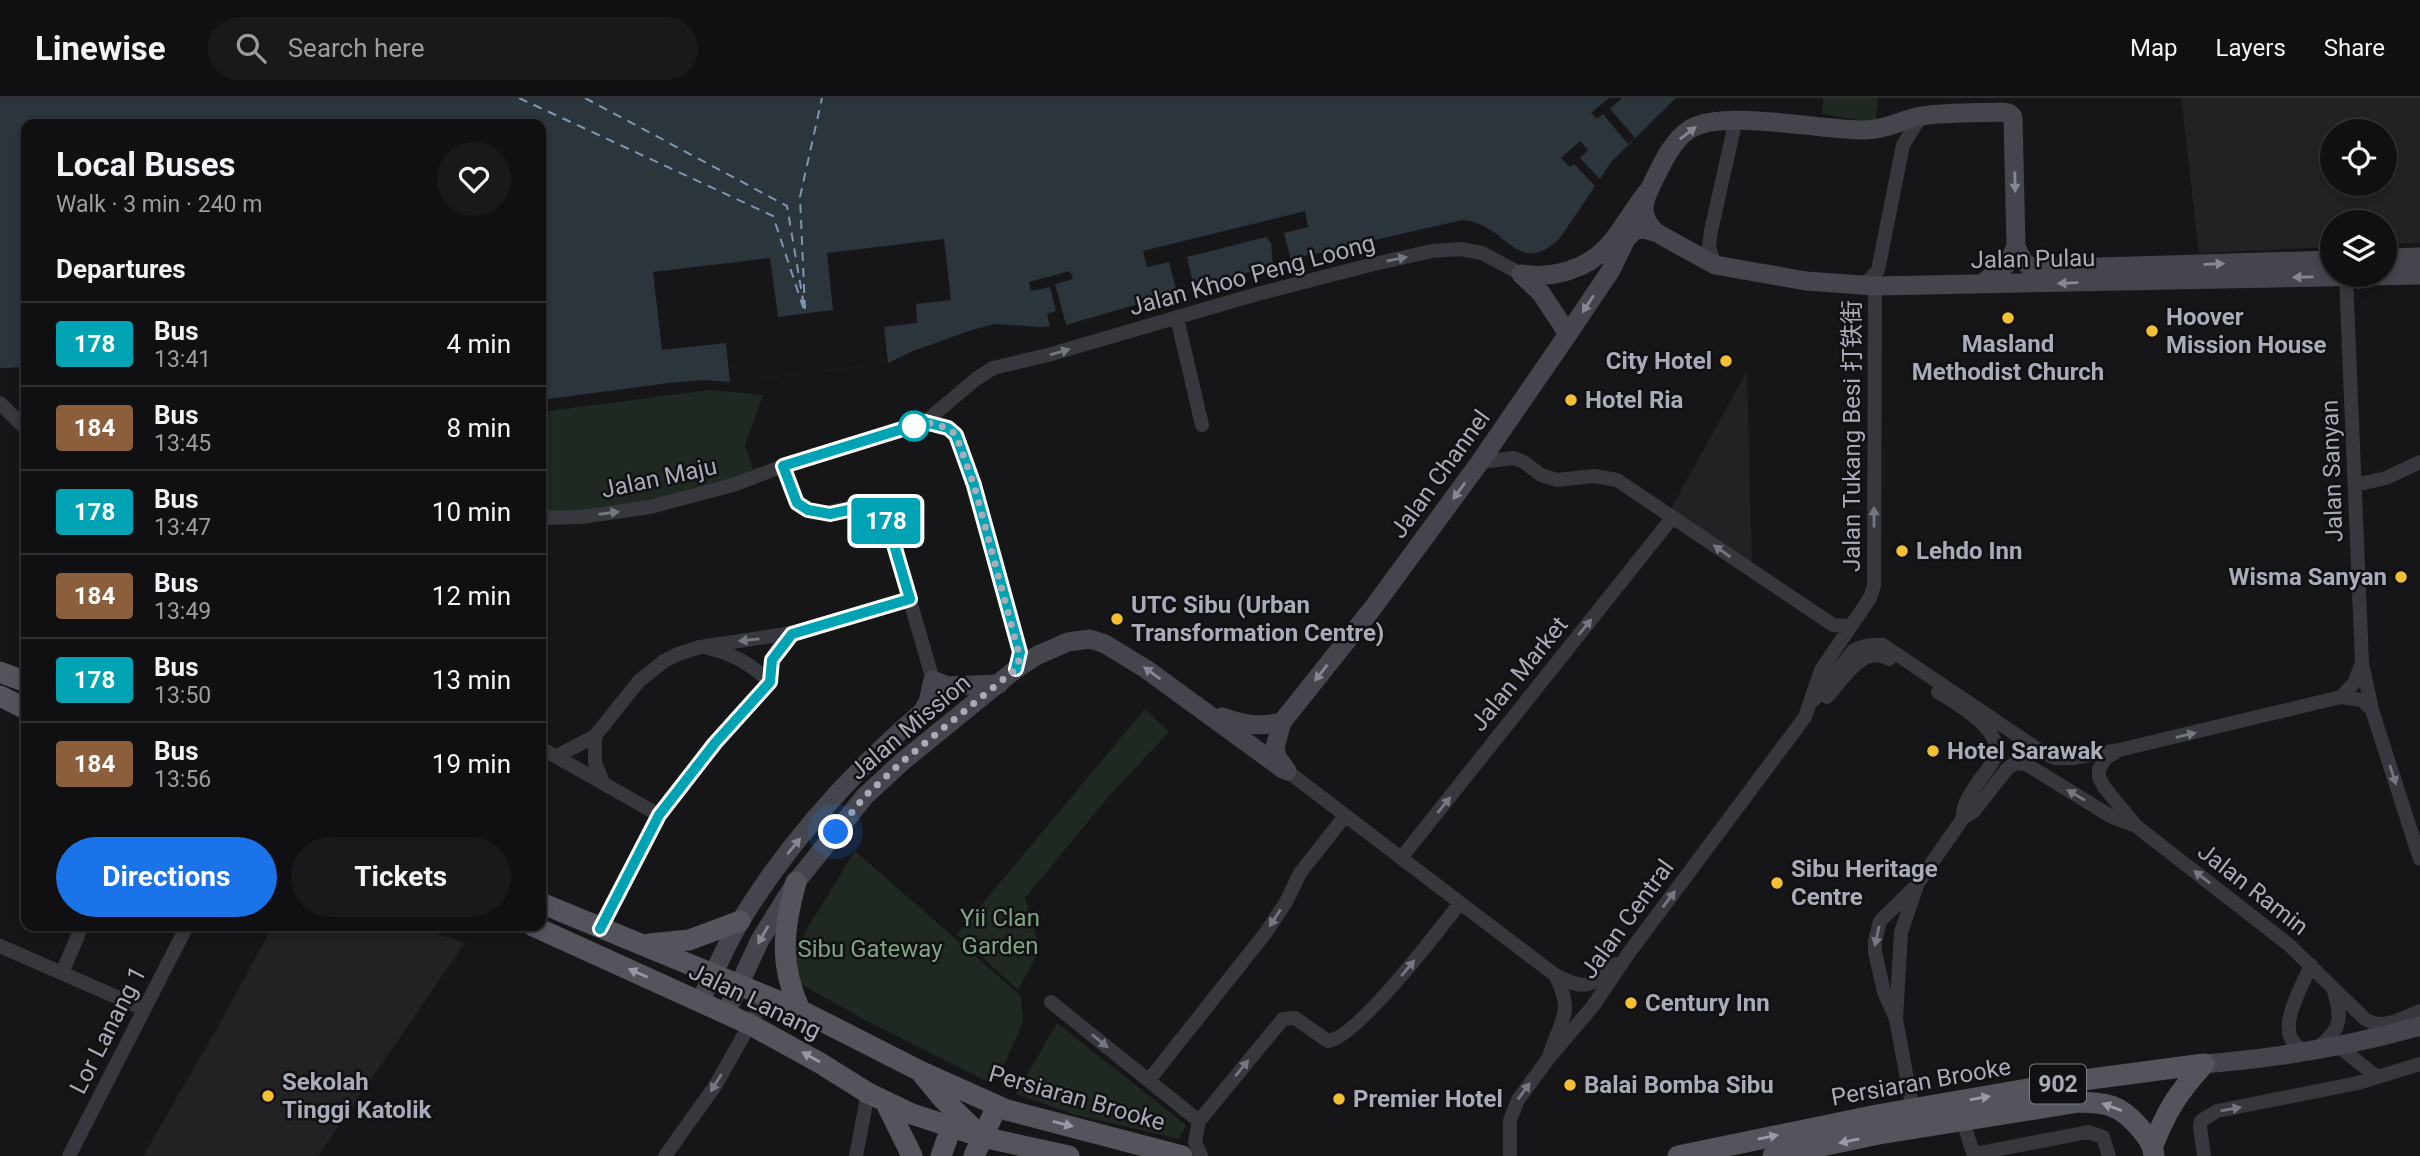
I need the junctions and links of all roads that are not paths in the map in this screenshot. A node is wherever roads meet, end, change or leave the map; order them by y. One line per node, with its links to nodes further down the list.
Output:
1 (1921, 116): 3 (street); 4 (street); 7 (street, one-way to 7)
2 (1736, 119): 3 (street); 5 (street, one-way to 2); 12 (street)
3 (1889, 127): 4 (street)
4 (1903, 145): 11 (street)
5 (1650, 189): 6 (street); 13 (street)
6 (1657, 233): 12 (street, Jalan Pulau); 22 (street, Jalan Channel, one-way to 22)
7 (2016, 247): 10 (street, Jalan Pulau, one-way to 10); 17 (street)
8 (2420, 257): 9 (street)
9 (2397, 258)
10 (2320, 260)
11 (1880, 262): 18 (street); 19 (street)
12 (1715, 265): 18 (street, Jalan Pulau)
13 (1521, 274): 21 (street, Jalan Khoo Peng Loong, one-way to 13); 22 (street)
14 (2420, 275): 15 (street, Jalan Pulau)
15 (2397, 276)
16 (2320, 278): 17 (street, Jalan Pulau, one-way to 17)
17 (1982, 284): 19 (street, Jalan Pulau)
18 (1870, 285): 19 (street, Jalan Pulau); 34 (street, Jalan Tukang Besi 打铁街, one-way to 18)
19 (1907, 285)
20 (2346, 287): 30 (street, Jalan Sanyan)
21 (1177, 318): 24 (street, Jalan Khoo Peng Loong, one-way to 21); 26 (street)
22 (1568, 334): 27 (street, Jalan Channel)
23 (0, 403): 25 (street)
24 (925, 422): 29 (street, Jalan Maju); 40 (street)
25 (21, 424)
26 (1202, 425)
27 (1480, 462): 32 (street); 52 (street, Jalan Channel, one-way to 52)
28 (2420, 462): 30 (street)
29 (783, 466): 31 (street, Jalan Maju, one-way to 29); 33 (street)
30 (2355, 485): 39 (street, Jalan Sanyan)
31 (546, 518)
32 (1672, 518): 35 (street, one-way to 32); 63 (street, Jalan Market, one-way to 32)
33 (910, 599): 36 (street); 43 (street)
34 (1853, 623): 35 (street); 37 (street, Jalan Tukang Besi 打铁街)
35 (1833, 625): 37 (street)
36 (792, 634): 38 (street, one-way to 38); 44 (street)
37 (1841, 642): 49 (street, Jalan Tukang Besi 打铁街)
38 (703, 646): 44 (street); 53 (street)
39 (2362, 663): 47 (street); 50 (street, Jalan Sanyan)
40 (1016, 669): 45 (street, Jalan Mission); 51 (street, Jalan Mission, one-way to 40)
41 (0, 672): 42 (main road)
42 (21, 680)
43 (933, 680): 45 (street); 69 (street, Jalan Mission, one-way to 43)
44 (770, 682): 59 (street)
45 (999, 684): 65 (street, Jalan Mission)
46 (0, 696): 48 (main road)
47 (2341, 697): 50 (street); 55 (street, one-way to 47)
48 (21, 706)
49 (1808, 710): 55 (street); 61 (street); 76 (street, Jalan Central, one-way to 49)
50 (2372, 710): 64 (street, Jalan Sanyan, one-way to 64)
51 (1207, 713): 52 (street); 57 (street, Jalan Mission)
52 (1282, 722): 57 (street)
53 (595, 736): 56 (street); 58 (street)
54 (546, 750): 56 (street)
55 (2119, 750): 62 (street, Jalan Ramin)
56 (557, 755): 58 (street)
57 (1287, 771): 60 (street)
58 (603, 782): 59 (street)
59 (659, 815): 70 (street)
60 (1345, 816): 63 (street); 100 (street, one-way to 100)
61 (1963, 818): 62 (street, one-way to 61); 66 (street)
62 (2136, 826): 77 (street, Jalan Ramin, one-way to 62)
63 (1401, 858): 67 (street)
64 (2420, 859)
65 (796, 882): 81 (street, Jalan Mission, one-way to 81); 87 (main road)
66 (1918, 883): 90 (street); 90 (street, one-way to 90)
67 (1460, 902): 80 (street); 104 (street, one-way to 67)
68 (546, 905): 70 (main road, Jalan Lanang)
69 (740, 921): 74 (main road); 79 (street, Jalan Mission)
70 (600, 929): 74 (main road, Jalan Lanang)
71 (80, 931): 78 (street)
72 (184, 931): 86 (street, Lor Lanang 1)
73 (544, 931): 84 (main road, Jalan Lanang, one-way to 73)
74 (643, 944): 79 (main road, Jalan Lanang)
75 (0, 946): 78 (street)
76 (1628, 954): 80 (street); 95 (street, Jalan Central)
77 (2311, 965): 82 (street, Jalan Ramin); 94 (street)
78 (62, 973): 86 (street)
79 (714, 974): 81 (main road, Jalan Lanang); 84 (street, Jalan Mission)
80 (1555, 975): 95 (street)
81 (739, 984): 83 (main road, Jalan Lanang); 89 (street, Jalan Mission)
82 (2332, 986): 88 (street, Jalan Ramin); 94 (street)
83 (766, 996): 87 (main road, Jalan Lanang); 91 (street)
84 (700, 1001): 89 (main road, Jalan Lanang)
85 (1051, 1002): 100 (street, one-way to 100)
86 (144, 1009): 110 (street, Lor Lanang 1)
87 (800, 1010): 98 (main road, Jalan Lanang)
88 (2420, 1011)
89 (726, 1013): 91 (main road, Jalan Lanang)
90 (1896, 1019): 103 (street)
91 (751, 1025): 101 (main road, Jalan Lanang, one-way to 91); 111 (street, one-way to 111)
92 (2420, 1026): 93 (street)
93 (2337, 1045): 94 (street); 99 (street)
94 (2312, 1050): 96 (street)
95 (1548, 1059): 118 (street, Jalan Central, one-way to 95)
96 (2204, 1063): 103 (main road, Persiaran Brooke / 902, one-way to 96); 108 (main road, Persiaran Brooke / 902)
97 (2420, 1064): 99 (street)
98 (920, 1071): 102 (main road, Persiaran Brooke); 106 (main road)
99 (2376, 1077): 122 (street, one-way to 99)
100 (1149, 1080): 104 (street)
101 (876, 1097): 106 (main road, Jalan Lanang); 112 (street); 113 (main road)
102 (997, 1106): 106 (main road); 107 (main road); 116 (main road, Persiaran Brooke, one-way to 116)
103 (1914, 1119): 105 (main road, Persiaran Brooke / 902); 119 (main road, Persiaran Brooke / 902, one-way to 103); 120 (main road, Persiaran Brooke / 902, one-way to 120)
104 (1199, 1121): 117 (street)
105 (1964, 1121): 108 (main road, Persiaran Brooke / 902, one-way to 105); 109 (street)
106 (956, 1123): 107 (main road); 114 (main road)
107 (978, 1147): 115 (main road)
108 (2154, 1150)
109 (1974, 1155): 121 (street)
110 (69, 1156)
111 (665, 1156)
112 (856, 1156)
113 (912, 1156)
114 (940, 1156)
115 (1069, 1156)
116 (1182, 1156)
117 (1201, 1156)
118 (1510, 1156)
119 (1678, 1156)
120 (1773, 1156)
121 (2109, 1156)
122 (2204, 1156)

